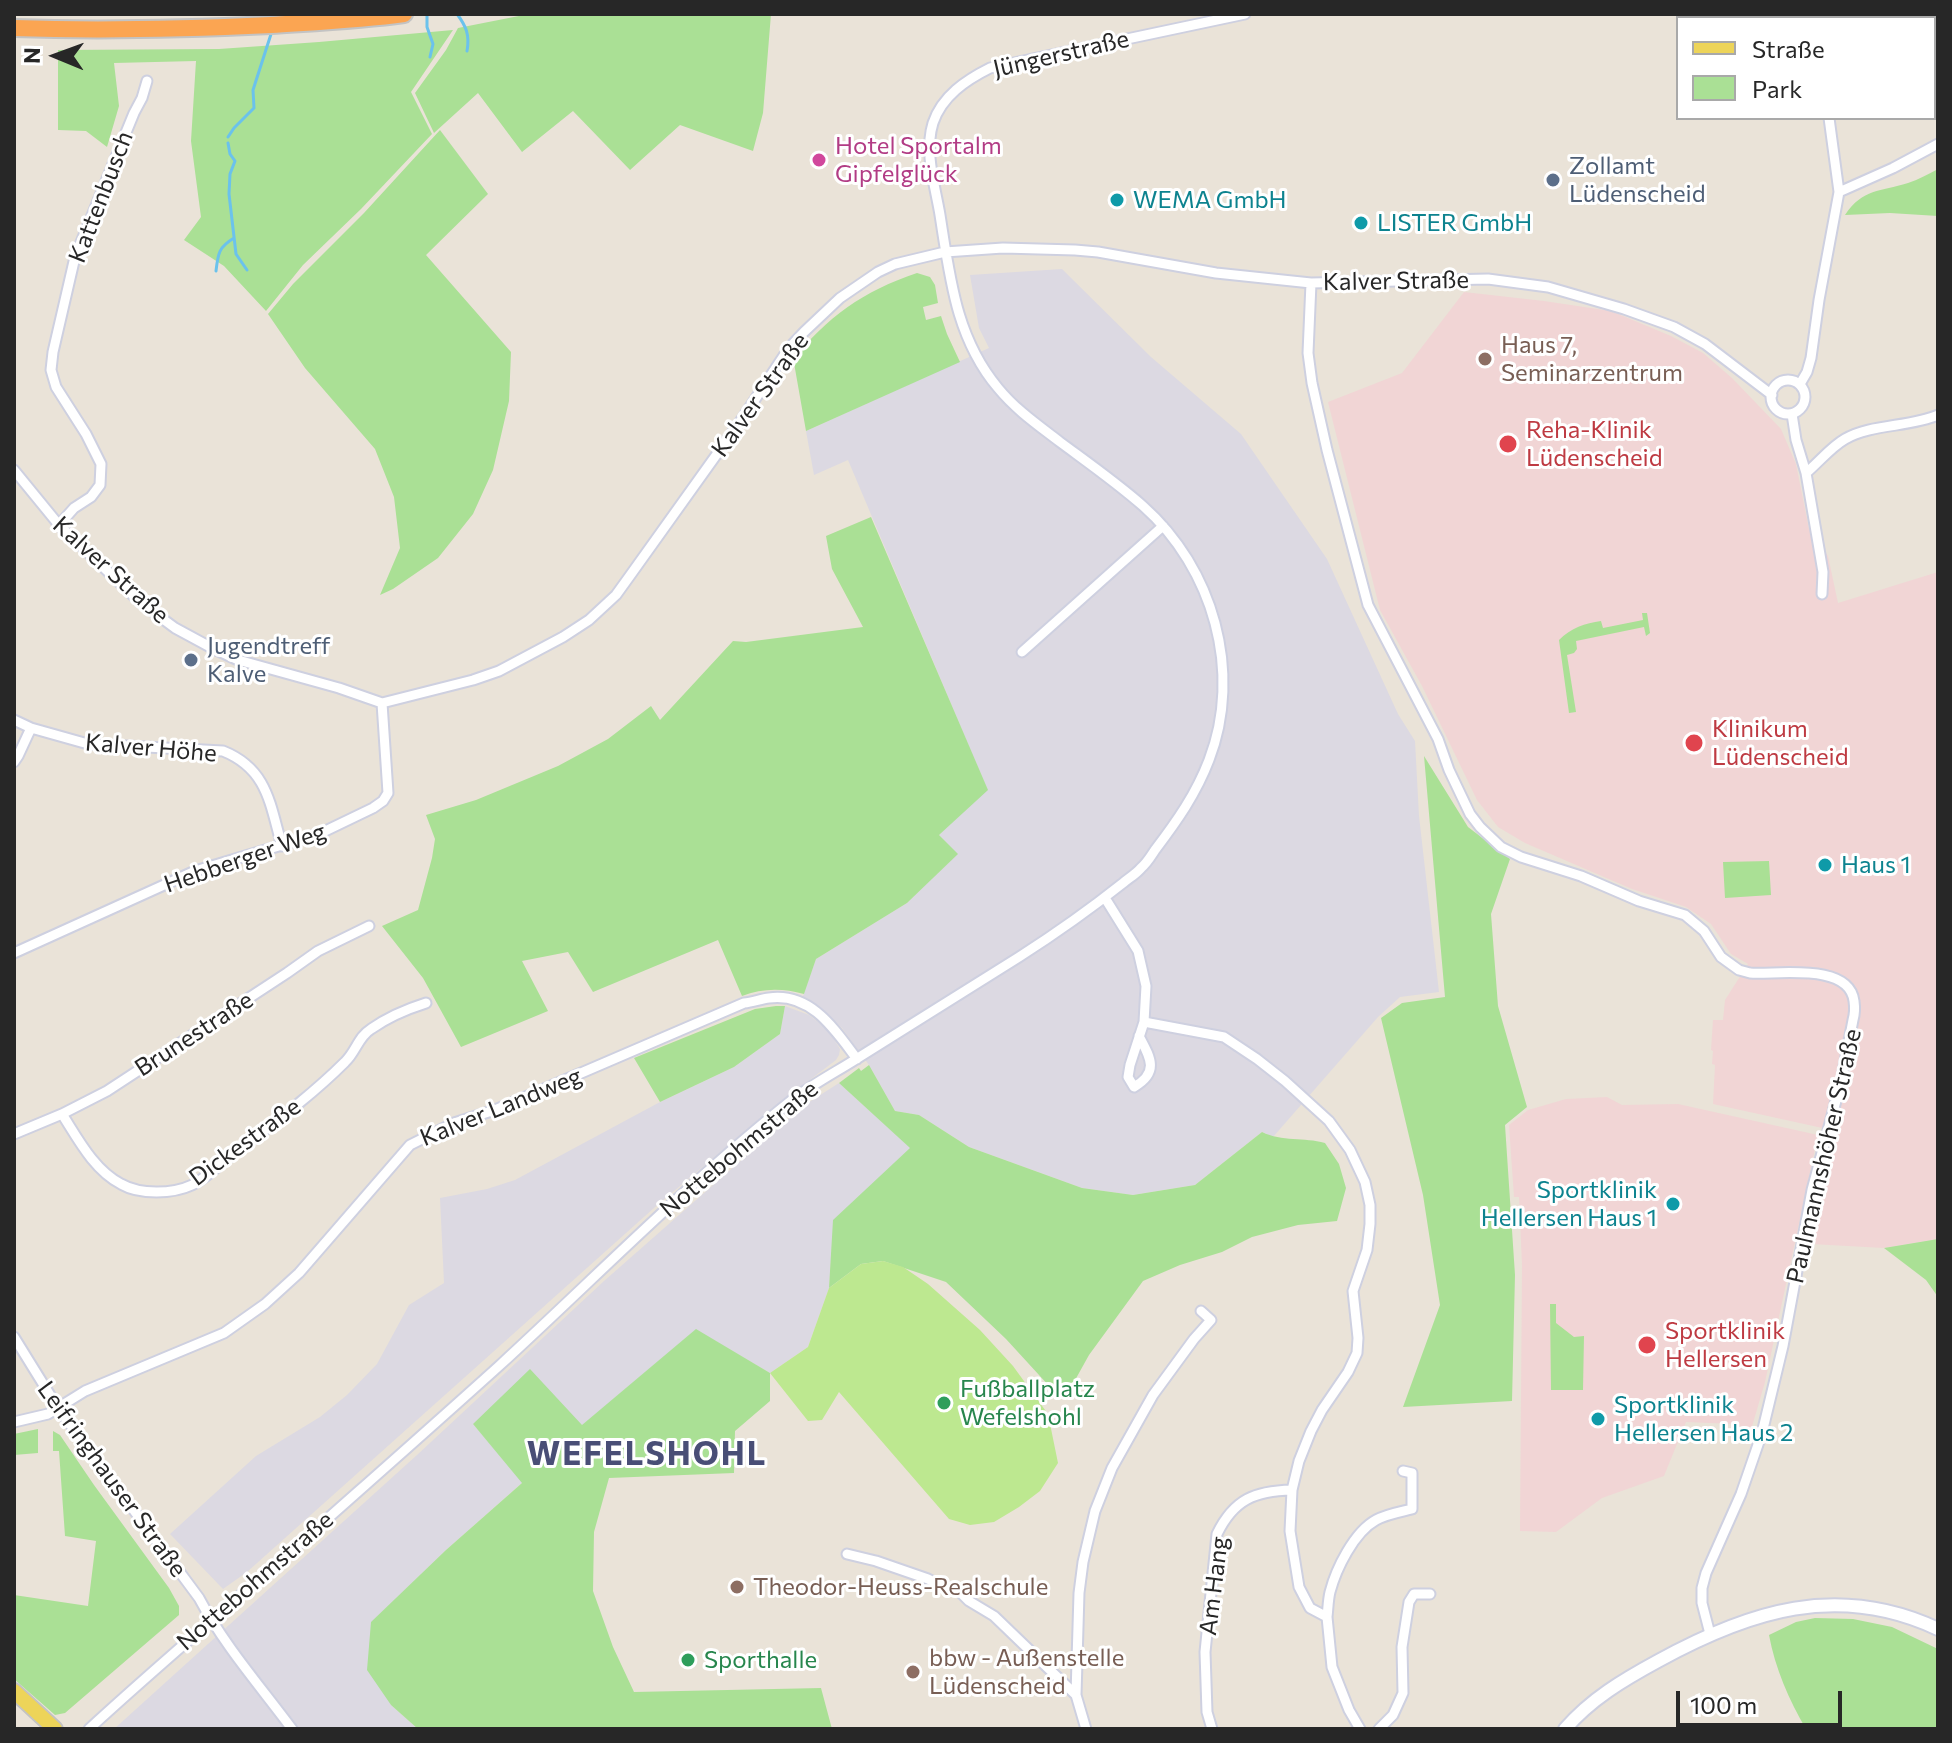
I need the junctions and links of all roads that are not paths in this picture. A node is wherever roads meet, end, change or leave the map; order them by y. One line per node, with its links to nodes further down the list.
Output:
1 (404, 14): 3 (highway)
2 (1245, 14): 8 (street, Jüngerstraße)
3 (14, 28)
4 (147, 81): 16 (street, Kattenbusch)
5 (1829, 120): 7 (street)
6 (1938, 144): 7 (street)
7 (1839, 192): 10 (street)
8 (945, 252): 9 (street, Kalver Straße); 17 (street, Nottebohmstraße); 20 (street, Kalver Straße)
9 (1311, 283): 11 (street, Kalver Straße); 45 (street, Paulmannshöher Straße)
10 (1800, 384): 11 (street); 12 (street)
11 (1772, 395): 12 (street)
12 (1792, 414): 15 (street)
13 (1938, 415): 15 (street)
14 (14, 470): 16 (street, Kalver Straße)
15 (1806, 473): 18 (street)
16 (59, 525): 20 (street, Kalver Straße)
17 (1163, 526): 19 (street); 25 (street, Nottebohmstraße)
18 (1822, 594)
19 (1022, 652)
20 (382, 703): 24 (street, Hebberger Weg)
21 (14, 720): 22 (street, Kalver Höhe)
22 (31, 728): 23 (street); 24 (street, Kalver Höhe)
23 (14, 762)
24 (282, 846): 27 (street, Hebberger Weg)
25 (1105, 898): 29 (street); 31 (street, Nottebohmstraße)
26 (369, 926): 32 (street, Brunestraße)
27 (14, 953)
28 (426, 1003): 32 (street, Dickestraße)
29 (1144, 1022): 30 (street); 39 (street)
30 (1139, 1036): 30 (street)
31 (857, 1059): 36 (street, Kalver Landweg); 43 (street, Nottebohmstraße)
32 (62, 1114): 33 (street, Brunestraße)
33 (14, 1134)
34 (1201, 1311): 47 (street)
35 (14, 1337): 36 (street, Leifringhauser Straße)
36 (58, 1408): 37 (street, Kalver Landweg); 43 (street, Leifringhauser Straße)
37 (14, 1422)
38 (1403, 1471): 42 (street)
39 (1292, 1490): 42 (street); 52 (street, Am Hang)
40 (847, 1554): 47 (street)
41 (1430, 1594): 54 (street)
42 (1327, 1617): 53 (street)
43 (211, 1620): 49 (street, Nottebohmstraße); 50 (street, Leifringhauser Straße)
44 (1938, 1629): 45 (main road)
45 (1710, 1634): 55 (main road)
46 (14, 1691): 48 (main road)
47 (1076, 1695): 51 (street)
48 (55, 1729)
49 (89, 1729)
50 (292, 1729)
51 (1086, 1729)
52 (1212, 1729)
53 (1360, 1729)
54 (1379, 1729)
55 (1565, 1729)

